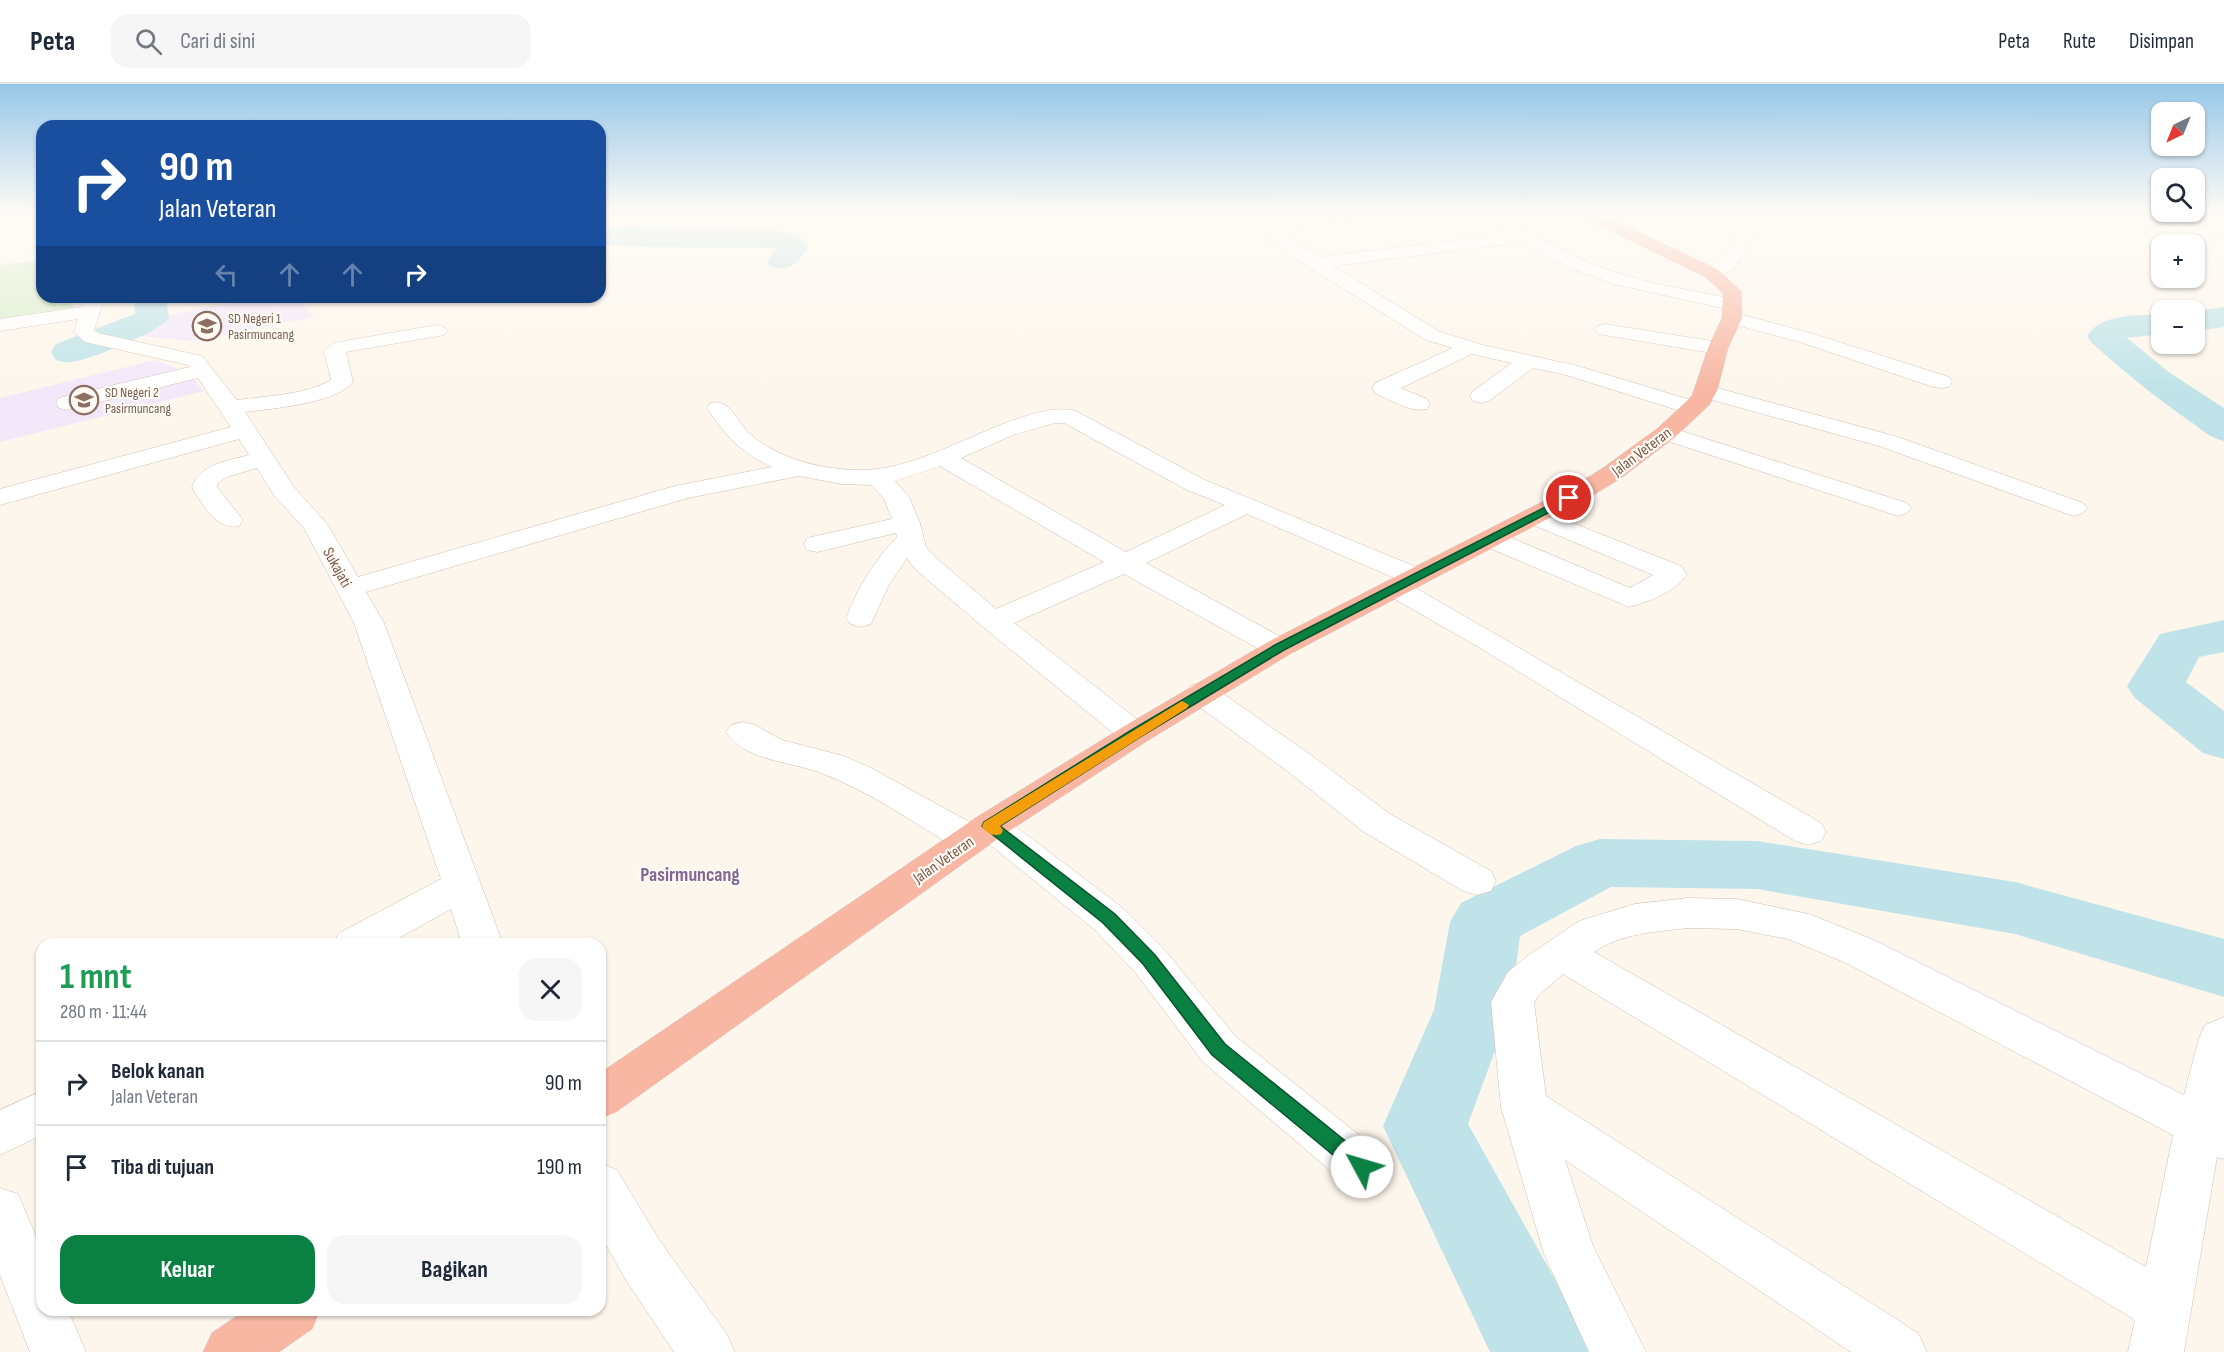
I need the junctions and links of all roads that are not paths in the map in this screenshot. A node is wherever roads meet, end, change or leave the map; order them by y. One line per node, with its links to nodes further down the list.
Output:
1 (1328, 271): 11 (street)
2 (1599, 271): 7 (street)
3 (1707, 271): 5 (highway)
4 (1716, 271): 5 (street)
5 (1711, 273): 7 (highway)
6 (93, 305): 8 (street); 14 (street, Sukajati)
7 (1731, 311): 12 (highway); 15 (street)
8 (0, 325)
9 (1605, 330): 12 (street)
10 (437, 331): 21 (street)
11 (1470, 348): 13 (street); 19 (street)
12 (1718, 348): 17 (highway)
13 (1529, 361): 16 (street); 17 (street)
14 (204, 370): 18 (street); 21 (street, Sukajati)
15 (1941, 382)
16 (1481, 396)
17 (1700, 399): 22 (highway, Jalan Veteran); 30 (street)
18 (67, 403)
19 (1419, 404)
20 (718, 408): 25 (street)
21 (238, 419): 24 (street, Sukajati); 27 (street)
22 (1666, 433): 29 (street); 31 (highway, Jalan Veteran)
23 (942, 457): 26 (street); 28 (street); 36 (street)
24 (263, 458): 32 (street); 38 (street, Sukajati)
25 (798, 469): 26 (street); 38 (street)
26 (878, 477): 33 (street)
27 (0, 497)
28 (1244, 506): 36 (street); 37 (street)
29 (1898, 508)
30 (2074, 508)
31 (1535, 516): 34 (highway, Jalan Veteran); 34 (street)
32 (230, 520)
33 (909, 531): 35 (street); 39 (street); 40 (street)
34 (1491, 539): 37 (highway, Jalan Veteran)
35 (817, 544)
36 (1125, 563): 40 (street); 41 (street)
37 (1406, 583): 41 (highway, Jalan Veteran); 45 (street)
38 (350, 588): 48 (street, Sukajati)
39 (861, 618)
40 (993, 621): 44 (street)
41 (1279, 648): 42 (highway, Jalan Veteran)
42 (1201, 693): 44 (highway, Jalan Veteran); 47 (street)
43 (743, 732): 46 (street)
44 (1135, 734): 46 (highway, Jalan Veteran)
45 (1808, 832)
46 (980, 833): 53 (highway, Jalan Veteran); 58 (street)
47 (1477, 881)
48 (462, 885): 49 (street); 50 (street, Sukajati)
49 (364, 938)
50 (474, 938)
51 (1560, 954): 54 (street); 56 (street); 64 (street)
52 (2224, 1035): 56 (street)
53 (606, 1094)
54 (1524, 1107): 68 (street); 69 (street)
55 (36, 1114): 57 (street)
56 (2212, 1132): 64 (street)
57 (0, 1134)
58 (1362, 1167)
59 (606, 1196): 67 (street)
60 (0, 1211): 61 (street)
61 (36, 1299)
62 (43, 1316): 65 (street)
63 (284, 1316): 66 (highway)
64 (2161, 1330)
65 (58, 1352)
66 (231, 1352)
67 (707, 1352)
68 (1618, 1352)
69 (1899, 1352)

